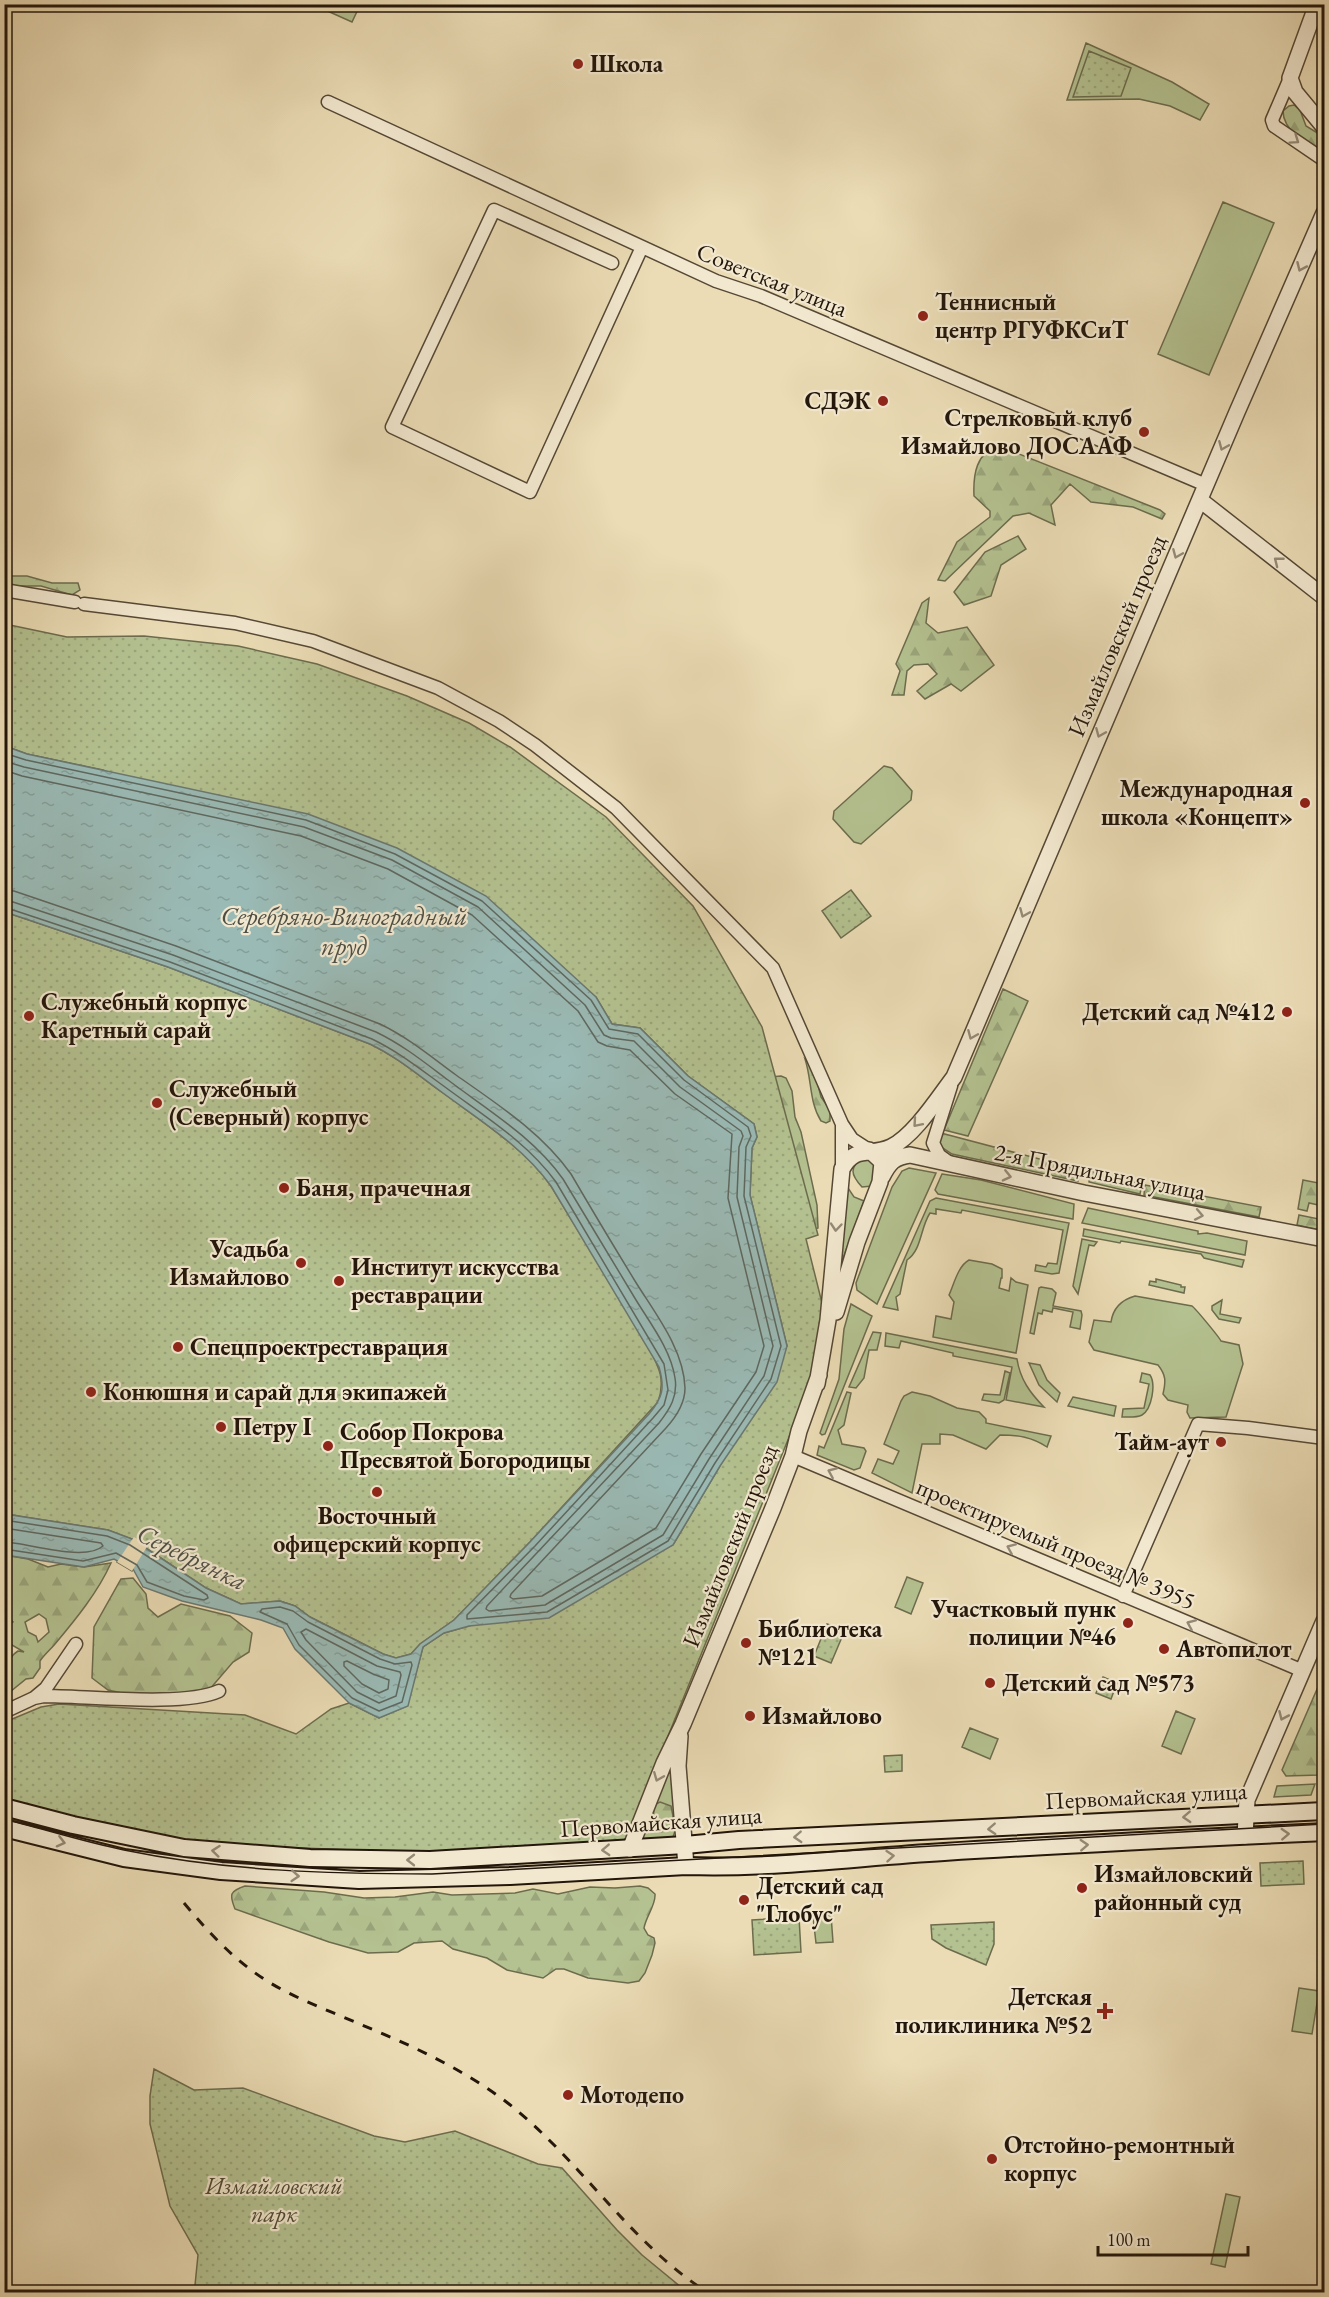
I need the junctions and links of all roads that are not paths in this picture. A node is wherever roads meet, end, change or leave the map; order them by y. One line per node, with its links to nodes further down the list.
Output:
1 (1317, 4): 2 (street)
2 (1290, 78): 4 (street); 5 (street, one-way to 5)
3 (328, 102): 7 (street, Советская улица)
4 (1324, 127)
5 (1324, 160)
6 (1324, 213): 9 (street, Измайловский проезд, one-way to 9)
7 (642, 247): 8 (street); 9 (street, Советская улица)
8 (612, 263)
9 (1206, 485): 10 (street, Измайловский проезд)
10 (1200, 500): 12 (street, one-way to 10); 13 (street, Измайловский проезд, one-way to 13)
11 (4, 590): 14 (street)
12 (1324, 597)
13 (954, 1077): 15 (street, Измайловский проезд, one-way to 15); 16 (street, Измайловский проезд)
14 (842, 1124): 15 (street); 17 (street, Измайловский проезд)
15 (869, 1150): 17 (street, Измайловский проезд); 18 (street)
16 (950, 1164): 18 (street, 2-я Прядильная улица); 19 (street, 2-я Прядильная улица, one-way to 19)
17 (842, 1168): 20 (street, Измайловский проезд, one-way to 20)
18 (880, 1182): 20 (street, Измайловский проезд)
19 (1324, 1239)
20 (817, 1384): 22 (street, Измайловский проезд)
21 (1324, 1438): 23 (street)
22 (793, 1456): 23 (street, проектируемый проезд № 3955, one-way to 22); 30 (street, Измайловский проезд)
23 (1124, 1596): 26 (street, проектируемый проезд № 3955, one-way to 23)
24 (1324, 1621): 26 (street)
25 (76, 1644): 28 (street)
26 (1303, 1671): 33 (street, one-way to 33)
27 (219, 1690): 28 (street)
28 (34, 1698): 29 (street)
29 (4, 1712)
30 (683, 1724): 38 (street, Измайловский проезд); 39 (street, Измайловский проезд, one-way to 39)
31 (4, 1808): 39 (main road, Первомайская улица, one-way to 31)
32 (1324, 1811): 33 (main road, Первомайская улица)
33 (1245, 1814): 36 (main road, Первомайская улица, one-way to 36); 37 (street)
34 (4, 1828): 41 (main road, Первомайская улица, one-way to 41)
35 (1324, 1832): 37 (main road, Первомайская улица, one-way to 35)
36 (835, 1836): 38 (main road, Первомайская улица, one-way to 38); 40 (main road)
37 (1245, 1836): 40 (main road, Первомайская улица, one-way to 37)
38 (685, 1845): 39 (main road, Первомайская улица); 41 (street, Измайловский проезд)
39 (630, 1849)
40 (831, 1861): 41 (main road, Первомайская улица)
41 (686, 1866)

